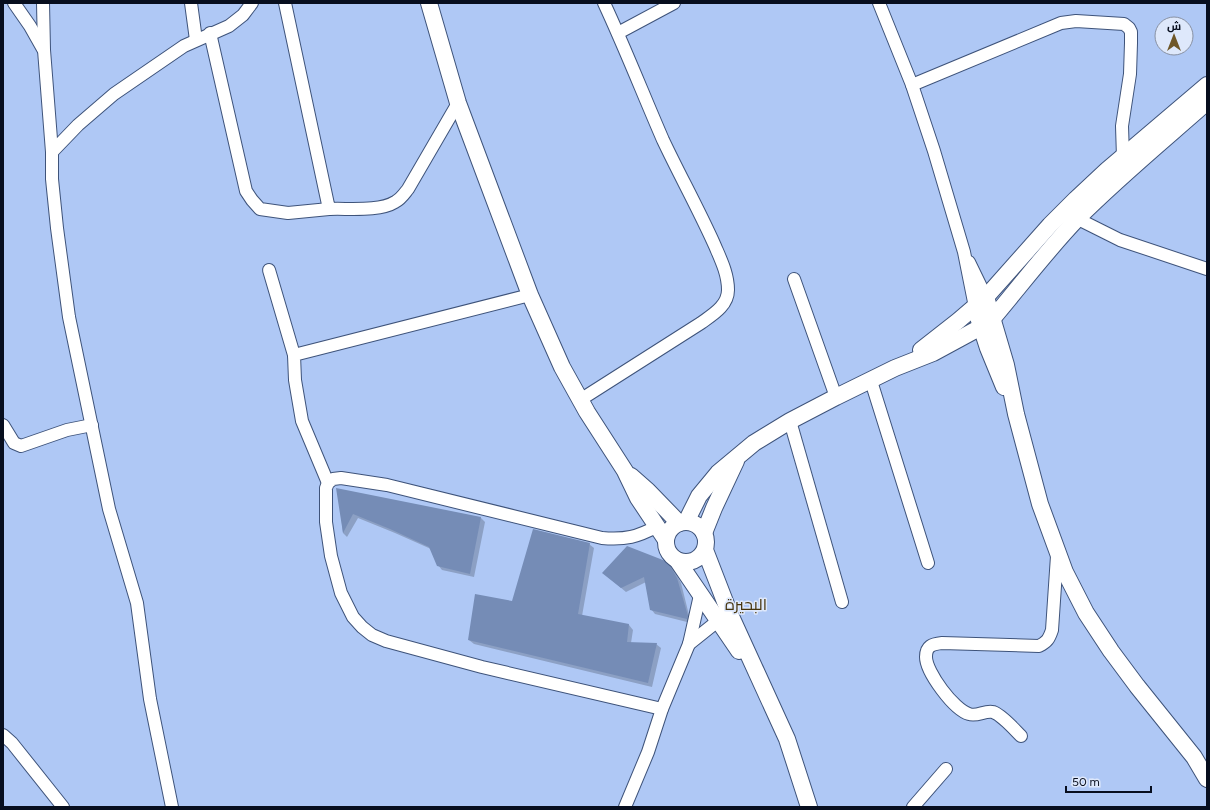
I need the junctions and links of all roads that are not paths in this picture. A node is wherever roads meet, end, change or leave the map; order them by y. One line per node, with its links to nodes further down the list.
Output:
1 (14, 3): 13 (street)
2 (43, 3): 13 (street)
3 (191, 3): 12 (street)
4 (252, 3): 10 (street)
5 (285, 3): 20 (street)
6 (429, 3): 17 (street)
7 (604, 3): 11 (street)
8 (674, 3): 11 (street)
9 (879, 3): 14 (street)
10 (210, 33): 12 (street); 20 (street)
11 (618, 33): 32 (street)
12 (196, 40): 18 (street)
13 (44, 50): 18 (street)
14 (912, 85): 19 (street); 26 (street)
15 (1207, 85): 19 (street)
16 (1207, 102): 21 (street)
17 (458, 103): 20 (street); 25 (street)
18 (52, 152): 35 (street)
19 (1123, 157): 26 (street)
20 (329, 209)
21 (1078, 218): 22 (street); 27 (street)
22 (1207, 269)
23 (269, 270): 28 (street)
24 (794, 279): 31 (street)
25 (530, 295): 28 (street); 32 (street)
26 (980, 302): 27 (street); 29 (street)
27 (987, 322): 29 (street); 43 (street)
28 (294, 355): 38 (street)
29 (895, 368): 30 (street)
30 (871, 381): 31 (street); 45 (street)
31 (836, 397): 33 (street)
32 (580, 400): 37 (street)
33 (790, 421): 36 (street); 47 (street)
34 (3, 425): 35 (street)
35 (92, 425): 56 (street)
36 (738, 458): 39 (street); 41 (street)
37 (626, 471): 39 (street); 40 (street)
38 (328, 483): 40 (street); 50 (street)
39 (682, 522): 40 (street); 41 (street)
40 (662, 533): 44 (street)
41 (704, 533): 42 (street)
42 (705, 550): 44 (street); 48 (street)
43 (1058, 553): 52 (street); 54 (street)
44 (678, 560): 46 (street)
45 (928, 563)
46 (700, 595): 48 (street); 49 (street)
47 (842, 602)
48 (723, 616): 49 (street); 58 (street)
49 (689, 644): 50 (street)
50 (662, 708): 57 (street)
51 (3, 735): 55 (street)
52 (1021, 736)
53 (946, 769): 59 (street)
54 (1207, 779)
55 (63, 807)
56 (172, 807)
57 (625, 807)
58 (809, 807)
59 (913, 807)

